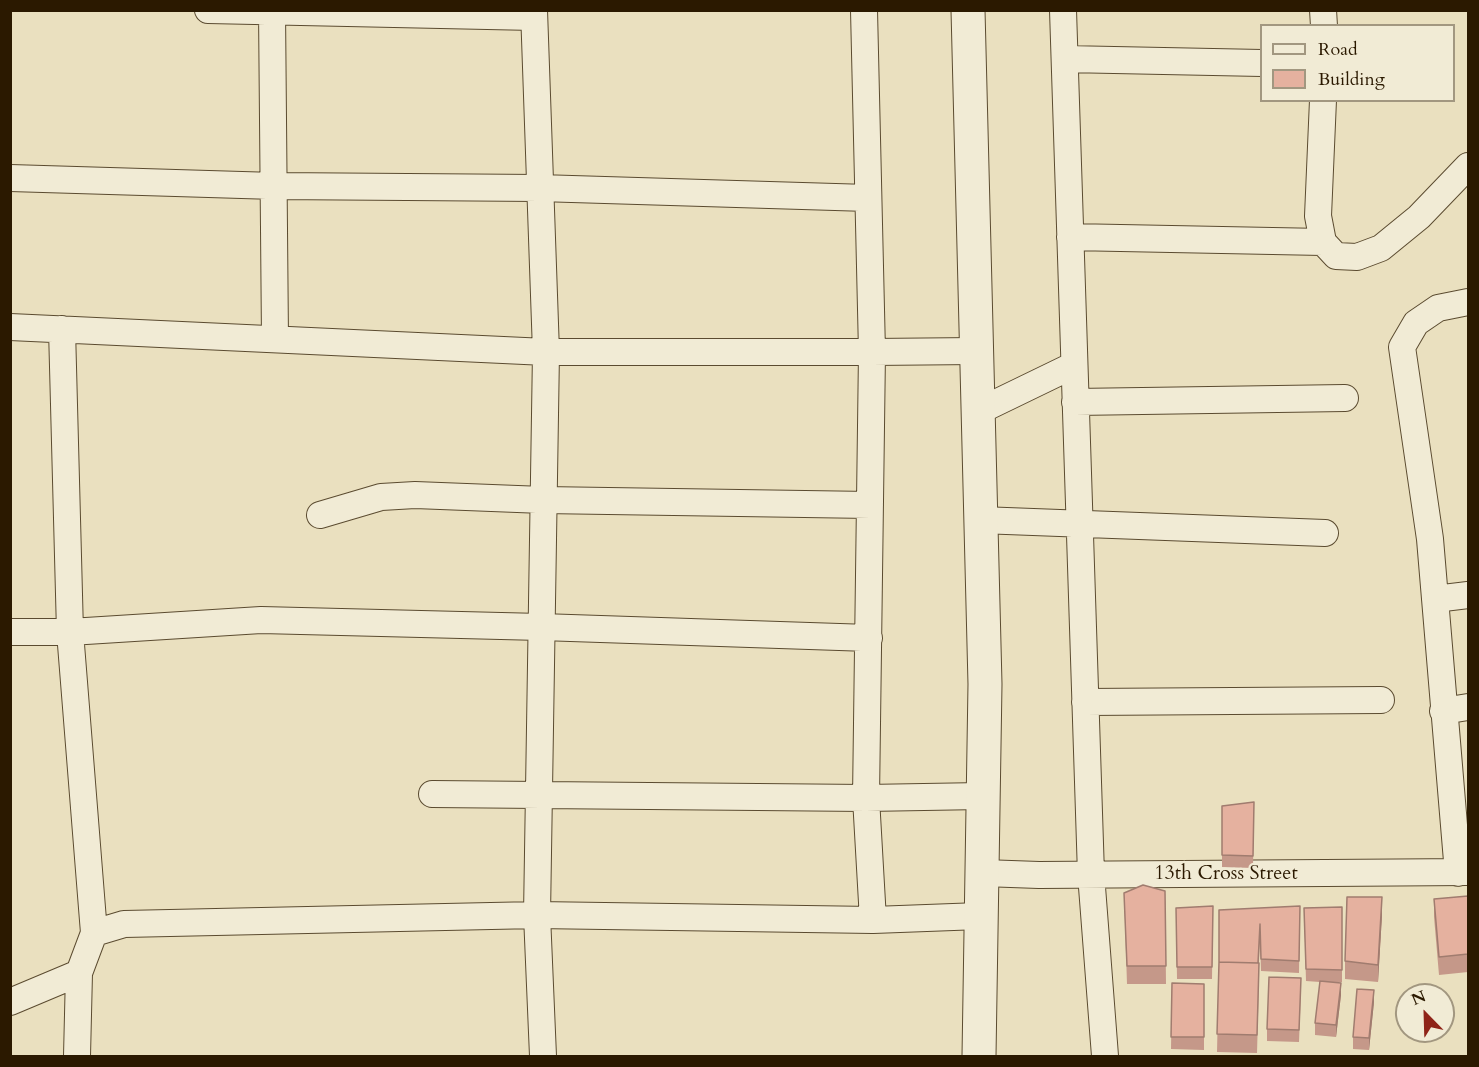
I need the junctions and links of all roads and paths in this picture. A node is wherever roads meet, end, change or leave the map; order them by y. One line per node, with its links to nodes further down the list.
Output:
1 (208, 10): 5 (street)
2 (864, 10): 14 (street)
3 (968, 10): 21 (street)
4 (1063, 10): 7 (street)
5 (272, 12): 6 (street); 12 (street)
6 (534, 14): 13 (street)
7 (1065, 59): 8 (street); 15 (street)
8 (1260, 63)
9 (1323, 102): 16 (street)
10 (1468, 166): 16 (street)
11 (10, 178): 12 (street)
12 (274, 186): 13 (street); 20 (street)
13 (539, 188): 14 (street); 22 (street)
14 (868, 198): 23 (street)
15 (1070, 237): 16 (street); 24 (street)
16 (1323, 242)
17 (1468, 302): 35 (street)
18 (10, 327): 19 (street)
19 (62, 329): 20 (street); 38 (street)
20 (275, 339): 22 (street)
21 (976, 351): 23 (street); 27 (street)
22 (546, 352): 23 (street); 28 (street)
23 (872, 352): 29 (street)
24 (1074, 365): 26 (street); 27 (street)
25 (1345, 398): 26 (street)
26 (1075, 402): 32 (street)
27 (977, 412): 31 (street)
28 (543, 500): 29 (street); 30 (street); 36 (street)
29 (870, 505): 39 (street)
30 (320, 515)
31 (980, 520): 32 (street); 46 (street)
32 (1079, 522): 33 (street); 41 (street)
33 (1326, 533)
34 (1468, 595): 35 (street)
35 (1434, 599): 43 (street)
36 (541, 627): 38 (street); 39 (street); 45 (street)
37 (10, 632): 38 (street)
38 (70, 632): 54 (street)
39 (869, 638): 47 (street)
40 (1381, 700): 41 (street)
41 (1084, 702): 50 (street)
42 (1468, 708): 43 (street)
43 (1443, 711): 48 (street)
44 (432, 794): 45 (street)
45 (539, 794): 47 (street); 51 (street)
46 (982, 796): 47 (street); 49 (street)
47 (866, 798): 53 (street)
48 (1463, 872): 50 (street, 13th Cross Street)
49 (983, 873): 50 (street, 13th Cross Street); 52 (street)
50 (1091, 874): 60 (street)
51 (537, 915): 53 (street); 54 (street); 58 (street)
52 (980, 916): 53 (street); 59 (street)
53 (873, 920)
54 (94, 933): 55 (street)
55 (79, 973): 56 (street); 57 (street)
56 (10, 1002)
57 (77, 1056)
58 (543, 1056)
59 (979, 1056)
60 (1105, 1056)

